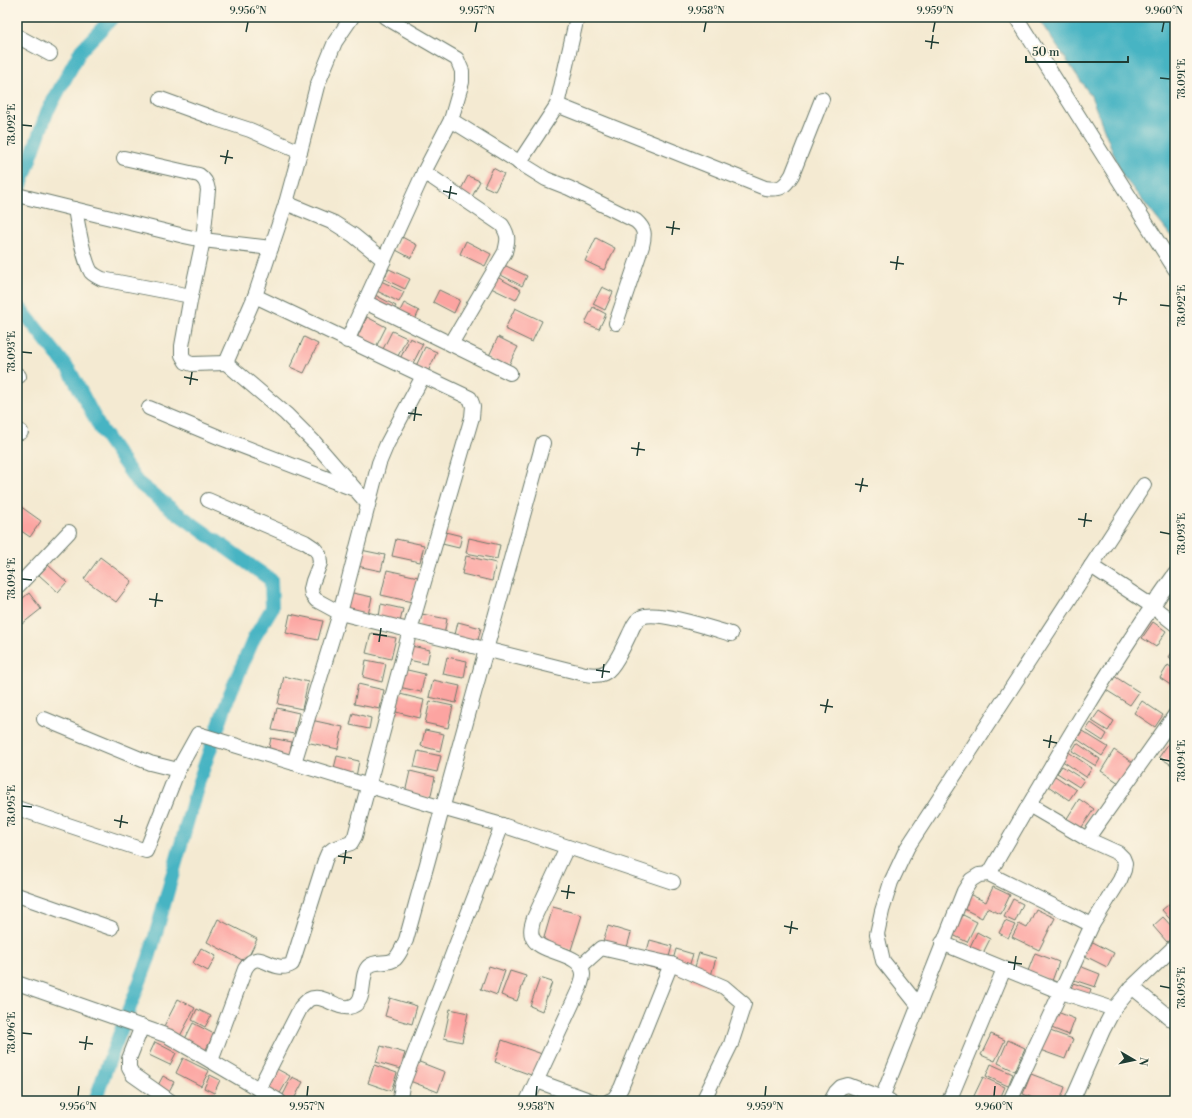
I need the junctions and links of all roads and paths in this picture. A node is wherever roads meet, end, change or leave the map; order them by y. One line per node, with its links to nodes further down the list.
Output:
1 (352, 17): 11 (street)
2 (385, 17): 10 (street)
3 (577, 17): 9 (street)
4 (1016, 17): 21 (street)
5 (17, 36): 6 (street)
6 (50, 54)
7 (161, 99): 11 (street)
8 (822, 99): 9 (street)
9 (557, 105): 13 (street)
10 (451, 120): 13 (street); 14 (street)
11 (300, 152): 16 (street)
12 (124, 158): 18 (street)
13 (519, 163): 25 (street)
14 (424, 172): 20 (street); 27 (street)
15 (21, 196): 17 (street)
16 (286, 203): 19 (street); 20 (street)
17 (75, 209): 18 (street); 22 (street)
18 (203, 240): 19 (street); 22 (street)
19 (271, 248): 23 (street)
20 (384, 260): 24 (street)
21 (1175, 269)
22 (191, 296): 28 (street)
23 (255, 296): 26 (street); 28 (street)
24 (365, 302): 26 (street); 27 (street)
25 (616, 323)
26 (347, 341): 30 (street)
27 (451, 344): 29 (street)
28 (226, 363): 34 (street)
29 (510, 373)
30 (423, 376): 36 (street); 45 (street)
31 (149, 408): 34 (street)
32 (543, 442): 47 (street)
33 (1144, 485): 38 (street)
34 (355, 489): 36 (street)
35 (208, 500): 43 (street)
36 (368, 504): 43 (street)
37 (69, 532): 39 (street)
38 (1091, 566): 42 (street); 72 (street)
39 (22, 573): 41 (street)
40 (1175, 574): 42 (street)
41 (17, 587)
42 (1152, 606): 44 (street); 53 (street)
43 (340, 613): 45 (street); 50 (street)
44 (1175, 624)
45 (410, 630): 47 (street); 52 (street)
46 (731, 634): 47 (street)
47 (486, 650): 55 (street)
48 (1175, 715): 57 (street)
49 (44, 719): 51 (street)
50 (294, 763): 51 (street); 52 (street)
51 (178, 770): 54 (street)
52 (369, 785): 55 (street); 76 (street)
53 (1029, 805): 57 (street); 59 (street)
54 (17, 808)
55 (442, 808): 56 (street); 78 (street)
56 (502, 826): 58 (street); 82 (street)
57 (1087, 839): 62 (street)
58 (567, 847): 60 (street); 67 (street)
59 (989, 874): 62 (street); 64 (street)
60 (673, 882)
61 (17, 895): 63 (street)
62 (1092, 925): 71 (street)
63 (111, 928)
64 (942, 943): 68 (street); 72 (street)
65 (1175, 946): 70 (street)
66 (671, 964): 67 (street); 85 (street); 86 (street)
67 (581, 966): 77 (street)
68 (1004, 969): 71 (street); 88 (street)
69 (17, 983): 74 (street)
70 (1132, 987): 73 (street); 75 (street)
71 (1060, 992): 73 (street); 89 (street)
72 (918, 1005): 79 (street)
73 (1114, 1009): 90 (street)
74 (130, 1022): 76 (street); 80 (street)
75 (1175, 1022)
76 (211, 1060): 78 (street)
77 (537, 1081): 83 (street); 84 (street)
78 (260, 1089): 81 (street)
79 (886, 1099): 87 (street)
80 (170, 1101)
81 (279, 1101)
82 (402, 1101)
83 (527, 1101)
84 (592, 1101)
85 (609, 1101)
86 (703, 1101)
87 (831, 1101)
88 (949, 1101)
89 (1010, 1101)
90 (1072, 1101)

